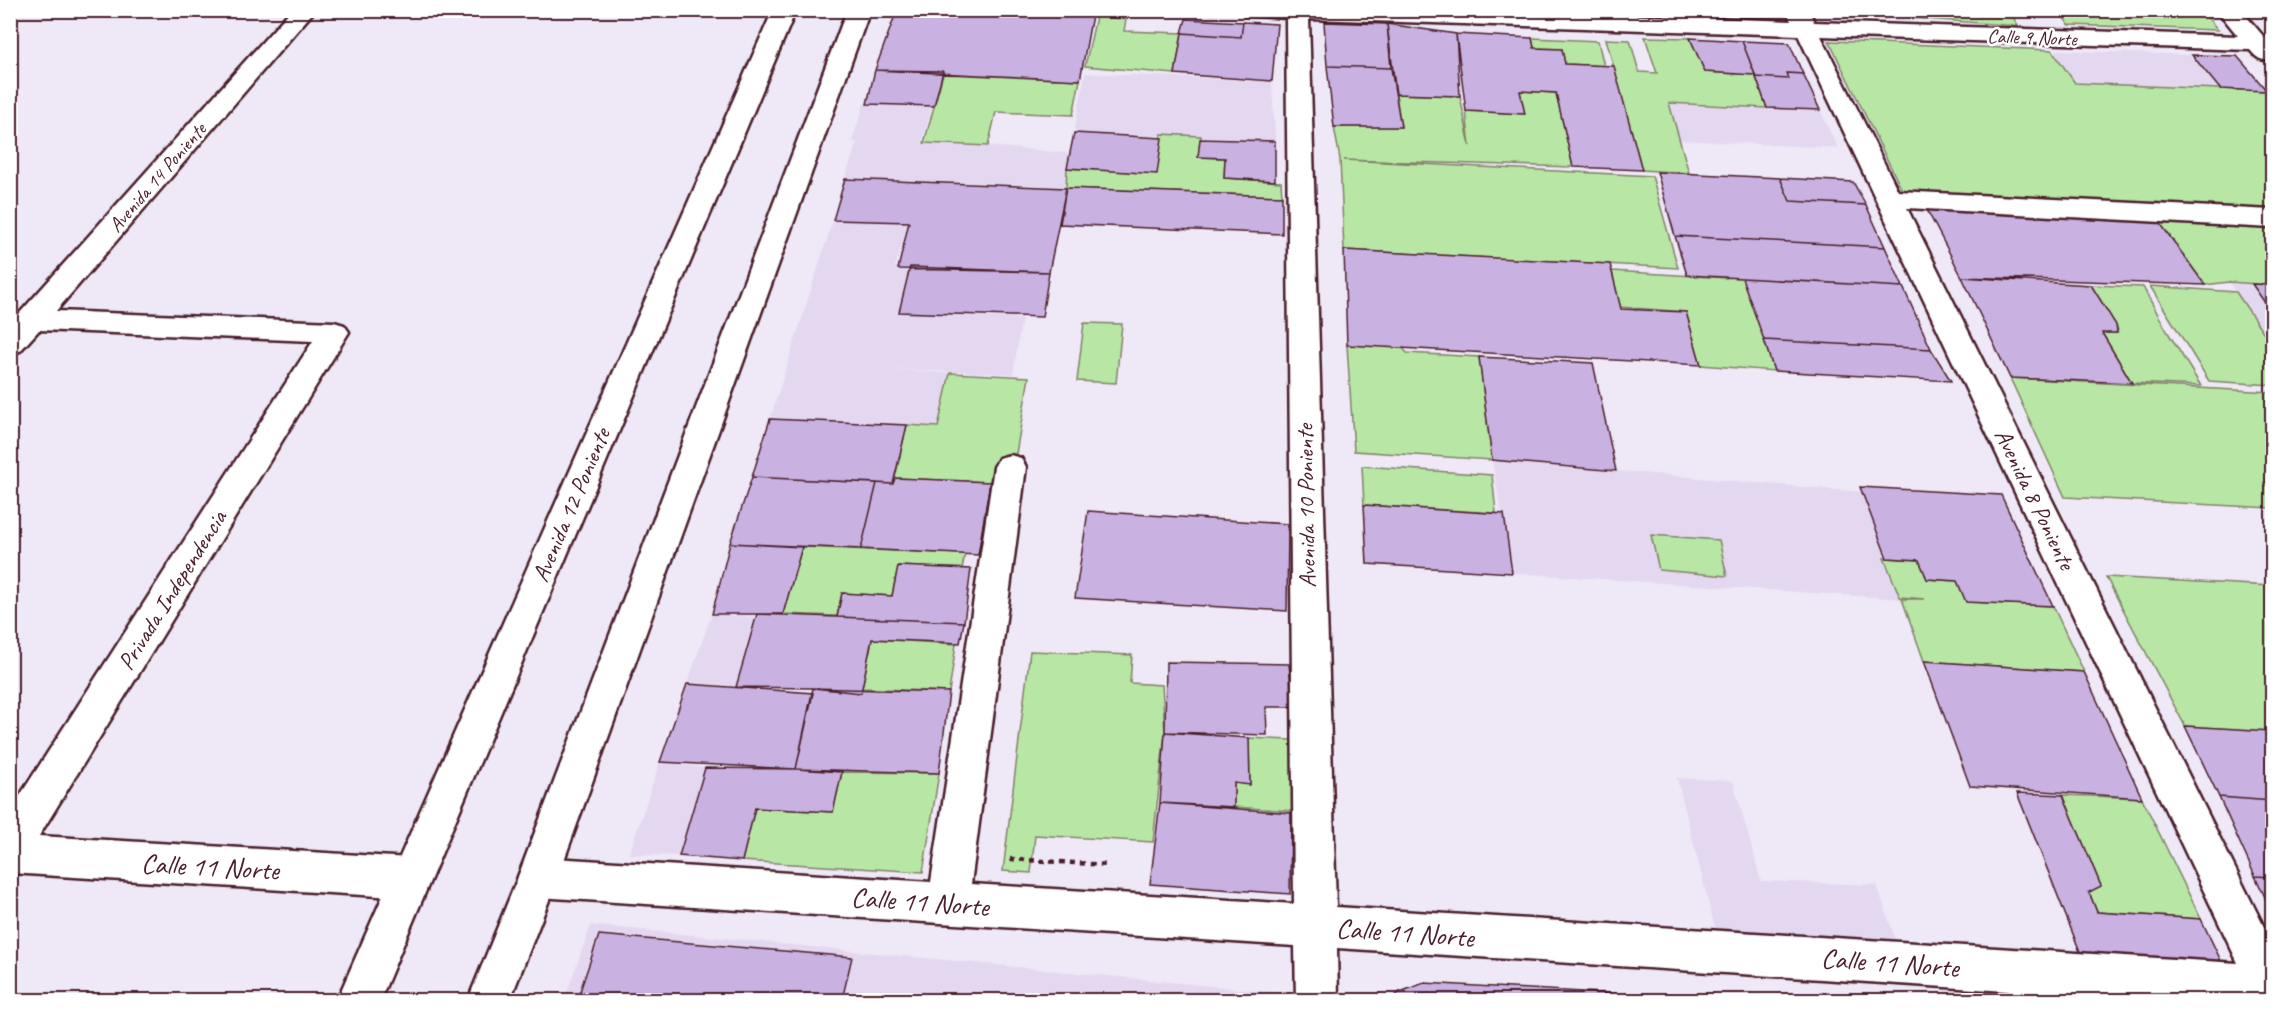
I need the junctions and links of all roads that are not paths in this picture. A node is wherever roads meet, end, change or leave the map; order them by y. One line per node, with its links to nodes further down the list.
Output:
1 (304, 10): 12 (street, Avenida 14 Poniente)
2 (785, 10): 18 (street, Avenida 12 Poniente)
3 (859, 10): 17 (street)
4 (1252, 10): 6 (street, Calle 9 Norte)
5 (2228, 10): 8 (street)
6 (1297, 11): 7 (street, Calle 9 Norte); 20 (street, Avenida 10 Poniente)
7 (1802, 20): 8 (street, Calle 9 Norte); 10 (street, Avenida 8 Poniente)
8 (2265, 44): 9 (street)
9 (2272, 62)
10 (1889, 199): 11 (street); 21 (street, Avenida 8 Poniente)
11 (2272, 219)
12 (31, 320): 13 (street, Avenida 14 Poniente); 15 (street, Privada Independencia)
13 (10, 344)
14 (1010, 467): 19 (street)
15 (10, 847)
16 (10, 854): 18 (street, Calle 11 Norte)
17 (538, 877): 19 (street, Calle 11 Norte); 23 (street)
18 (410, 878): 22 (street, Avenida 12 Poniente)
19 (948, 903): 20 (street, Calle 11 Norte)
20 (1315, 926): 21 (street, Calle 11 Norte); 24 (street, Avenida 10 Poniente)
21 (2272, 987)
22 (358, 1000)
23 (489, 1000)
24 (1317, 1000)

